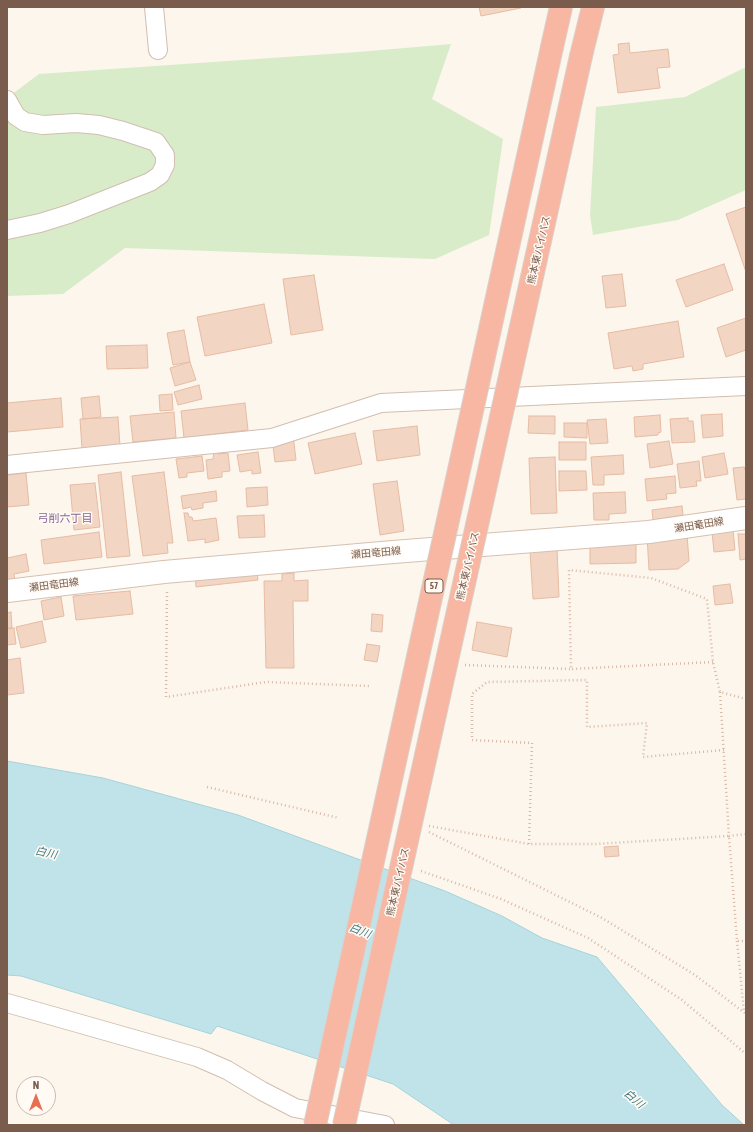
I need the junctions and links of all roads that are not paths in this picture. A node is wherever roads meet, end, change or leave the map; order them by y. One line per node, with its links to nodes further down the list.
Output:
1 (154, 7): 6 (street)
2 (557, 7): 5 (highway)
3 (561, 7): 5 (highway, 57)
4 (593, 7): 15 (highway, 熊本東バイパス, bridge)
5 (552, 46): 14 (highway, 57, bridge)
6 (158, 50)
7 (7, 100): 8 (street)
8 (7, 230)
9 (746, 386): 10 (street)
10 (7, 465)
11 (746, 518): 12 (main road, 瀬田竜田線)
12 (7, 591)
13 (7, 1003): 16 (street)
14 (315, 1125)
15 (344, 1125)
16 (385, 1125)

